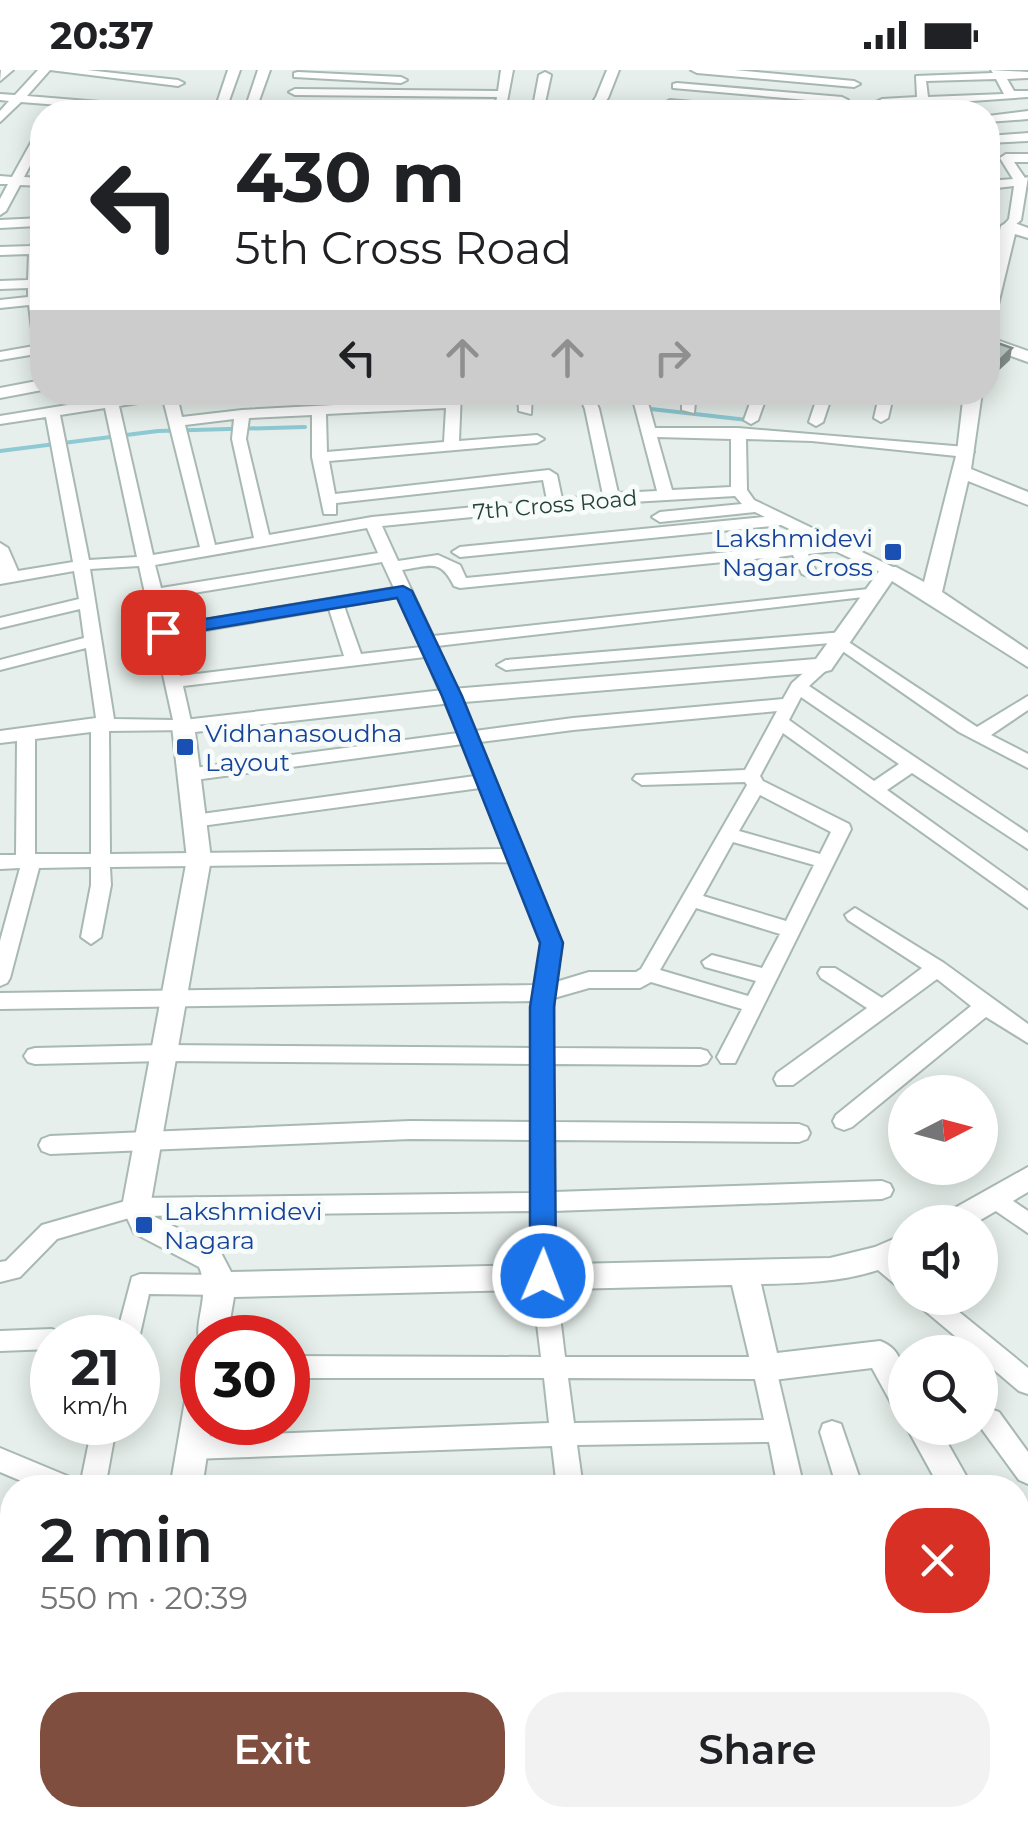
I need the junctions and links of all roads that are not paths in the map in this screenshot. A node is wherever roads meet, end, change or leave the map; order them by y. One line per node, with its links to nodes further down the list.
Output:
1 (8, 70): 15 (street)
2 (44, 70): 24 (street)
3 (55, 70): 9 (street)
4 (234, 70): 28 (street)
5 (613, 70): 31 (street)
6 (683, 70): 20 (street)
7 (696, 70): 19 (street)
8 (860, 70): 19 (street)
9 (100, 72): 12 (street); 25 (street)
10 (188, 72): 18 (street)
11 (998, 73): 14 (street); 22 (street); 35 (street)
12 (139, 74): 18 (street); 26 (street)
13 (545, 75): 30 (street)
14 (1028, 75)
15 (0, 78)
16 (284, 80): 17 (street); 29 (street)
17 (505, 82)
18 (178, 83): 27 (street)
19 (854, 84): 34 (street)
20 (676, 86): 32 (street); 33 (street)
21 (1028, 94): 22 (street)
22 (1010, 96): 36 (street); 38 (street)
23 (0, 97): 24 (street)
24 (17, 98): 37 (street); 39 (street)
25 (74, 100)
26 (119, 100)
27 (163, 100)
28 (223, 100)
29 (262, 100)
30 (540, 100)
31 (600, 100)
32 (671, 100)
33 (792, 100)
34 (845, 100)
35 (922, 100)
36 (975, 100)
37 (30, 101)
38 (1022, 116): 40 (street)
39 (0, 118)
40 (1025, 137): 41 (street); 43 (street)
41 (1000, 139)
42 (30, 155): 45 (street)
43 (1017, 160): 47 (street)
44 (0, 180): 45 (street)
45 (17, 180): 46 (street); 50 (street)
46 (30, 181)
47 (1025, 181): 48 (street); 49 (street)
48 (1000, 184)
49 (1024, 198): 52 (street)
50 (0, 212)
51 (0, 224): 53 (street)
52 (1020, 225): 56 (street)
53 (30, 233)
54 (30, 240): 55 (street)
55 (0, 251)
56 (1000, 278)
57 (0, 286): 58 (street)
58 (30, 292)
59 (30, 296): 60 (street)
60 (0, 304)
61 (1000, 346): 64 (street)
62 (30, 351): 63 (street)
63 (0, 356)
64 (1028, 357)
65 (30, 387): 66 (street)
66 (0, 393)
67 (96, 405): 83 (street)
68 (113, 405): 114 (street)
69 (172, 405): 88 (street)
70 (369, 405): 80 (street)
71 (454, 405): 93 (street)
72 (526, 405): 82 (street)
73 (587, 405): 98 (street)
74 (642, 405): 90 (street)
75 (689, 405): 81 (street)
76 (756, 405): 87 (street)
77 (822, 405): 89 (street)
78 (884, 405): 85 (street)
79 (971, 405): 95 (street)
80 (320, 409): 84 (street); 94 (street)
81 (689, 410)
82 (526, 412)
83 (52, 413): 86 (street); 116 (street)
84 (242, 414): 88 (street); 106 (street)
85 (881, 418)
86 (0, 420)
87 (751, 420)
88 (177, 422): 110 (street)
89 (816, 422)
90 (650, 432): 91 (street); 97 (street)
91 (738, 432): 95 (street); 96 (street)
92 (536, 439): 93 (street)
93 (452, 445): 94 (street)
94 (320, 457): 99 (street)
95 (963, 461): 100 (street); 125 (street)
96 (738, 490): 97 (street, 7th Cross Road); 102 (street)
97 (666, 496): 98 (street, 7th Cross Road)
98 (611, 498): 101 (street, 7th Cross Road)
99 (327, 499): 101 (street); 105 (street)
100 (1028, 499)
101 (556, 504): 104 (street, 7th Cross Road)
102 (759, 514): 103 (street); 107 (street); 108 (street); 113 (street)
103 (660, 516)
104 (372, 522): 105 (street, 7th Cross Road); 115 (street)
105 (333, 526): 106 (street, 7th Cross Road)
106 (262, 539): 110 (street, 7th Cross Road)
107 (839, 546): 111 (street); 118 (street)
108 (508, 547): 112 (street); 120 (street)
109 (0, 548): 121 (street)
110 (208, 550): 114 (street, 7th Cross Road)
111 (798, 550): 113 (street); 117 (street)
112 (460, 552)
113 (773, 552): 119 (street); 120 (street)
114 (149, 561): 116 (street, 7th Cross Road); 124 (street)
115 (389, 561): 120 (street); 122 (street); 124 (street)
116 (82, 565): 121 (street, 7th Cross Road); 126 (street)
117 (808, 571)
118 (889, 571): 123 (street); 125 (street)
119 (778, 573)
120 (516, 577)
121 (6, 578)
122 (403, 591): 127 (street); 132 (street)
123 (872, 591): 130 (street); 132 (street)
124 (156, 594): 129 (street)
125 (932, 594): 134 (street)
126 (88, 602): 128 (street); 131 (street)
127 (336, 603): 129 (street); 133 (street)
128 (0, 623)
129 (163, 632): 138 (street)
130 (842, 640): 135 (street); 137 (street); 146 (street)
131 (94, 641): 136 (street); 142 (street)
132 (428, 646): 133 (street); 139 (street)
133 (354, 660): 138 (street)
134 (1028, 660)
135 (506, 664)
136 (0, 665)
137 (824, 665): 139 (street); 141 (street)
138 (173, 682): 143 (street)
139 (452, 696): 143 (street); 145 (street)
140 (1028, 702): 146 (street)
141 (789, 705): 145 (street); 149 (street); 152 (street); 154 (street)
142 (100, 724): 143 (street); 144 (street); 161 (street)
143 (183, 726): 150 (street)
144 (26, 734): 147 (street); 160 (street)
145 (467, 736): 150 (street); 153 (street)
146 (978, 736): 148 (street)
147 (0, 737)
148 (1028, 762)
149 (912, 764): 154 (street); 157 (street)
150 (187, 775): 155 (street)
151 (642, 780): 152 (street)
152 (754, 780): 156 (street); 163 (street)
153 (485, 781): 155 (street); 158 (street)
154 (874, 790): 165 (street)
155 (194, 820): 159 (street)
156 (728, 834): 163 (street); 164 (street)
157 (1028, 842)
158 (516, 855): 159 (street); 175 (street)
159 (199, 859): 161 (street); 176 (street)
160 (29, 860): 161 (street); 162 (street); 174 (street)
161 (102, 860): 168 (street)
162 (0, 862)
163 (826, 862): 167 (street)
164 (691, 899): 167 (street); 172 (street)
165 (1028, 901)
166 (855, 914): 170 (street)
167 (791, 930): 173 (street)
168 (91, 937)
169 (712, 962): 173 (street)
170 (937, 968): 179 (street); 180 (street)
171 (828, 973): 180 (street)
172 (648, 974): 175 (street); 178 (street)
173 (768, 977): 178 (street)
174 (0, 978)
175 (546, 992): 176 (street); 183 (street)
176 (174, 1000): 177 (street); 182 (street)
177 (0, 1001)
178 (754, 1004): 186 (street)
179 (985, 1006): 181 (street); 188 (street)
180 (882, 1008): 187 (street)
181 (1028, 1035)
182 (164, 1053): 183 (street); 184 (street); 191 (street)
183 (542, 1054): 185 (street); 189 (street)
184 (35, 1056)
185 (700, 1057)
186 (728, 1057)
187 (786, 1079)
188 (844, 1121)
189 (542, 1129): 190 (street); 191 (street); 196 (street)
190 (798, 1133)
191 (151, 1139): 192 (street); 198 (street)
192 (50, 1145)
193 (1028, 1178): 195 (street)
194 (882, 1190): 196 (street)
195 (995, 1198): 197 (street); 199 (street)
196 (544, 1202): 198 (street); 203 (street)
197 (983, 1205)
198 (136, 1208): 202 (street); 204 (street)
199 (1028, 1224)
200 (888, 1253): 201 (street)
201 (744, 1271): 203 (street); 212 (street)
202 (0, 1272)
203 (543, 1276): 204 (street); 210 (street)
204 (222, 1285): 205 (street); 206 (street)
205 (133, 1315)
206 (216, 1315)
207 (947, 1315): 214 (street)
208 (30, 1340): 209 (street)
209 (0, 1341)
210 (554, 1365): 211 (street); 212 (street); 218 (street)
211 (310, 1367)
212 (766, 1368): 213 (street); 215 (street)
213 (888, 1368)
214 (1028, 1382)
215 (779, 1430): 218 (street); 229 (street)
216 (998, 1431): 224 (street)
217 (832, 1432): 230 (street)
218 (564, 1434): 222 (street); 228 (street)
219 (100, 1445): 226 (street)
220 (192, 1445): 222 (street)
221 (932, 1445): 231 (street)
222 (191, 1448): 227 (street)
223 (0, 1460): 225 (street)
224 (1027, 1470)
225 (36, 1475)
226 (95, 1475)
227 (188, 1475)
228 (569, 1475)
229 (788, 1475)
230 (846, 1475)
231 (949, 1475)

